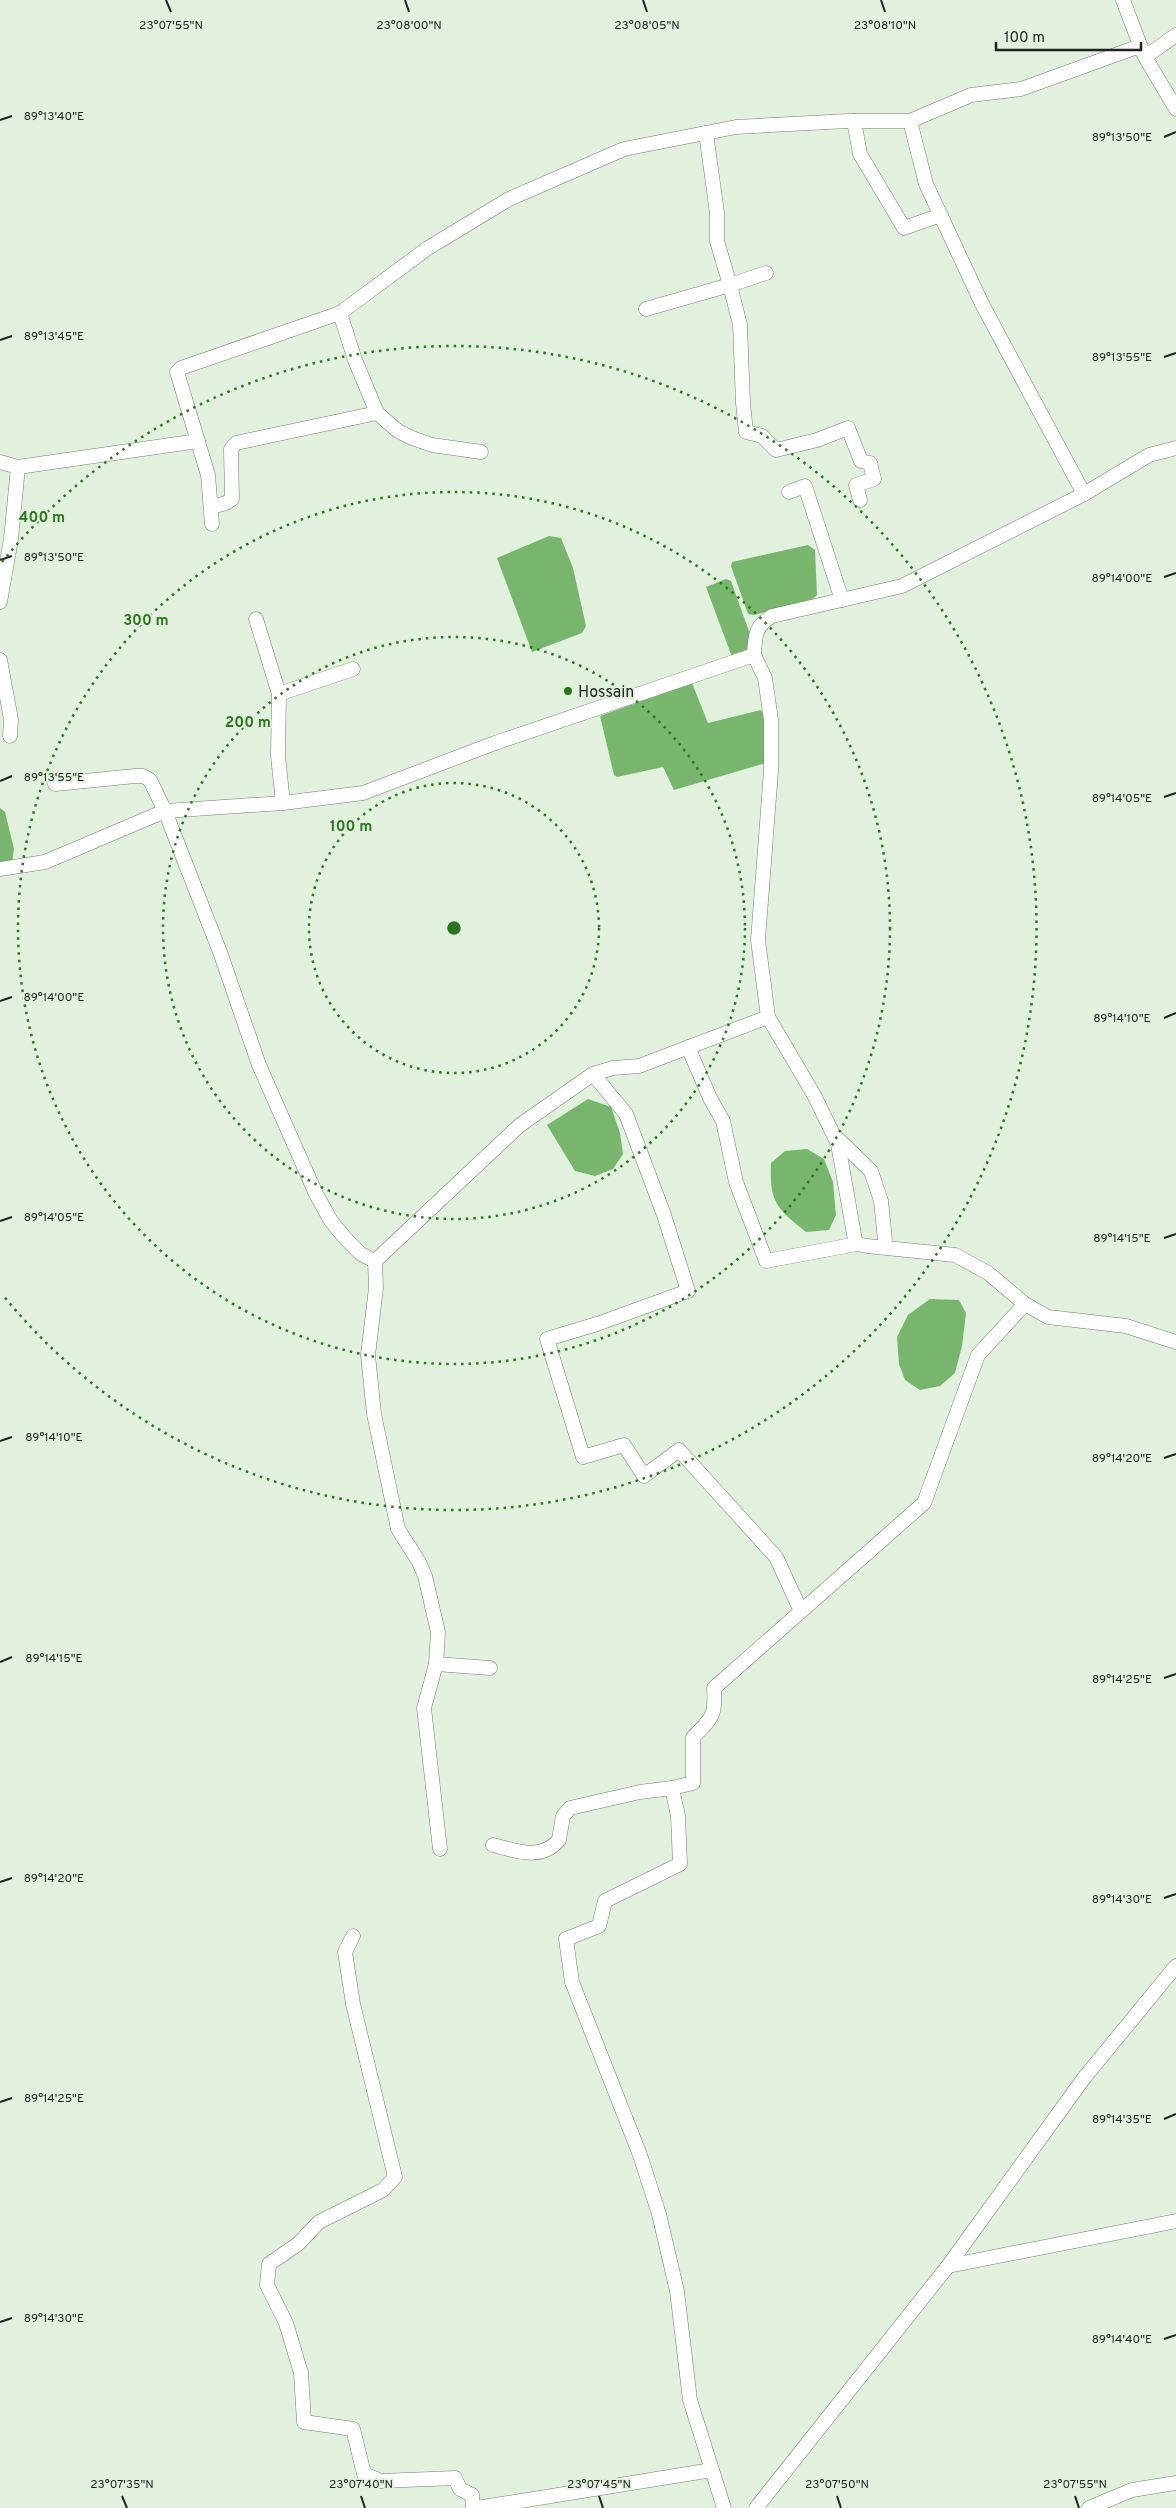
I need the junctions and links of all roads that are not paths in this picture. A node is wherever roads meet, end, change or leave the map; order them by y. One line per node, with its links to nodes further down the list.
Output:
1 (1123, 0): 3 (street)
2 (1176, 35): 3 (street)
3 (1142, 51): 4 (street); 6 (street)
4 (1176, 109)
5 (854, 120): 6 (street); 7 (street); 8 (street)
6 (910, 121): 8 (street)
7 (706, 132): 10 (street); 12 (street)
8 (941, 215): 20 (street)
9 (766, 273): 10 (street)
10 (730, 285): 11 (street); 21 (street)
11 (646, 309)
12 (340, 312): 13 (street); 14 (street)
13 (377, 413): 16 (street); 22 (street)
14 (198, 441): 18 (street); 22 (street)
15 (1176, 448): 20 (street)
16 (481, 452)
17 (0, 462): 18 (street)
18 (18, 467): 25 (street)
19 (789, 492): 24 (street)
20 (1084, 494): 24 (street)
21 (860, 500)
22 (211, 507): 23 (street)
23 (212, 524)
24 (842, 600): 27 (street)
25 (0, 602)
26 (256, 619): 30 (street)
27 (754, 655): 33 (street); 36 (street)
28 (0, 660): 31 (street)
29 (353, 669): 30 (street)
30 (279, 694): 33 (street)
31 (10, 736)
32 (55, 784): 34 (street)
33 (283, 803): 34 (street)
34 (165, 811): 35 (street); 42 (street)
35 (0, 868)
36 (768, 1017): 37 (street); 39 (street)
37 (688, 1047): 38 (street); 41 (street)
38 (593, 1074): 42 (street); 45 (street)
39 (833, 1134): 40 (street); 41 (street)
40 (885, 1240)
41 (857, 1244): 43 (street)
42 (375, 1261): 46 (street)
43 (1025, 1304): 44 (street); 48 (street)
44 (1176, 1342)
45 (800, 1609)
46 (436, 1664): 47 (street); 50 (street)
47 (490, 1668)
48 (672, 1788): 49 (street); 55 (street)
49 (493, 1845)
50 (440, 1850)
51 (353, 1936): 57 (street)
52 (1176, 1966): 54 (street)
53 (1176, 2221): 54 (street)
54 (948, 2266): 60 (street)
55 (712, 2470): 58 (street); 59 (street)
56 (1176, 2482): 61 (street)
57 (473, 2508)
58 (477, 2508)
59 (724, 2508)
60 (756, 2508)
61 (1089, 2508)

